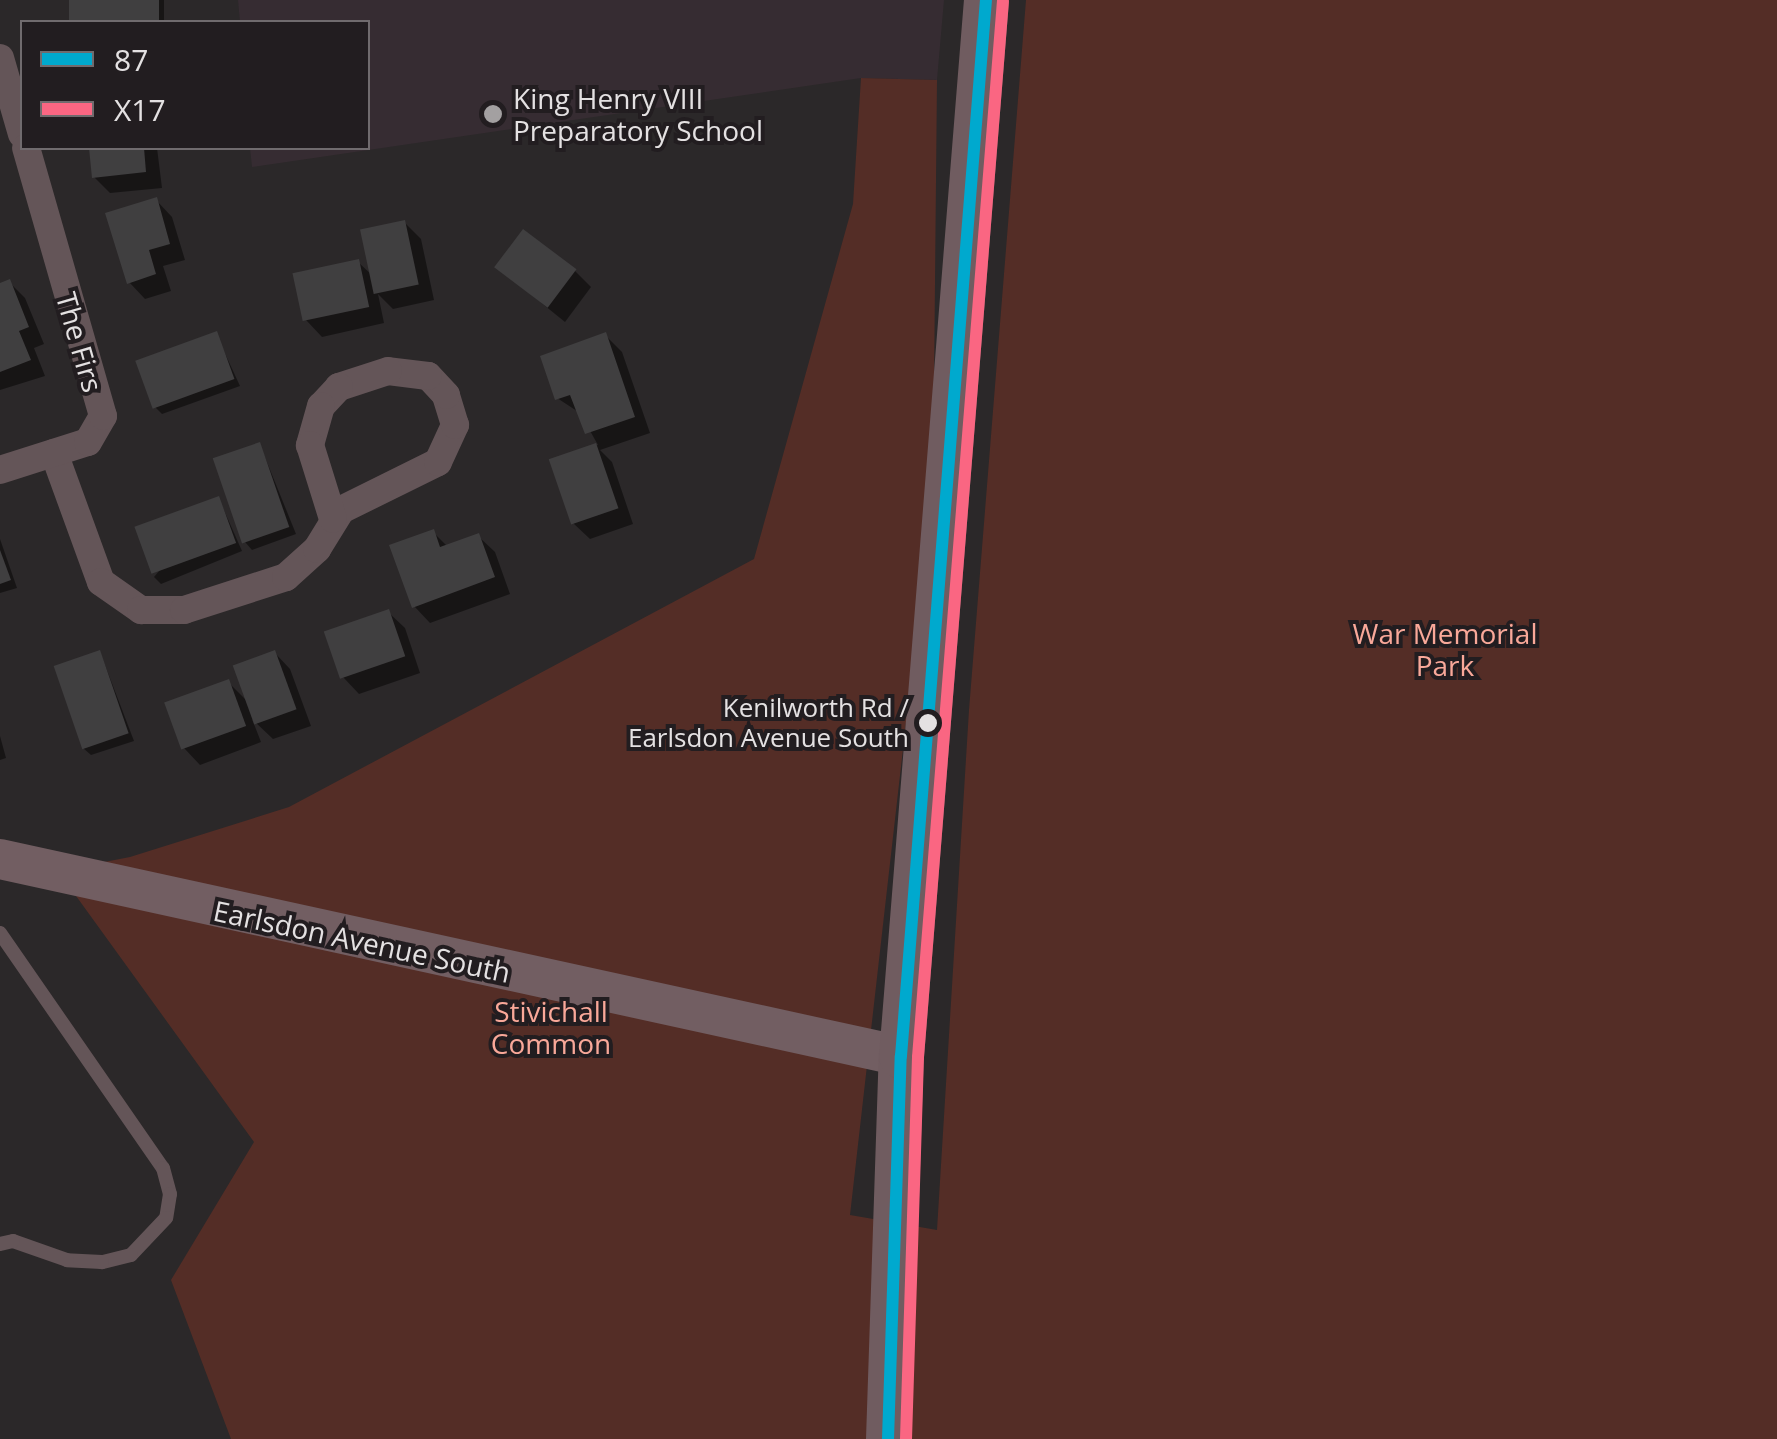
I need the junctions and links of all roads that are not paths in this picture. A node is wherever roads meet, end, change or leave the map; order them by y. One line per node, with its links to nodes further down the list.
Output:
1 (986, 0): 10 (main road)
2 (0, 58): 3 (street)
3 (20, 127)
4 (27, 150): 5 (street, The Firs)
5 (54, 453): 6 (street, The Firs); 7 (street)
6 (0, 470)
7 (333, 519): 7 (street)
8 (0, 859): 10 (main road, Earlsdon Avenue South)
9 (0, 933): 11 (lane)
10 (901, 1056): 12 (main road)
11 (0, 1244)
12 (888, 1439)

